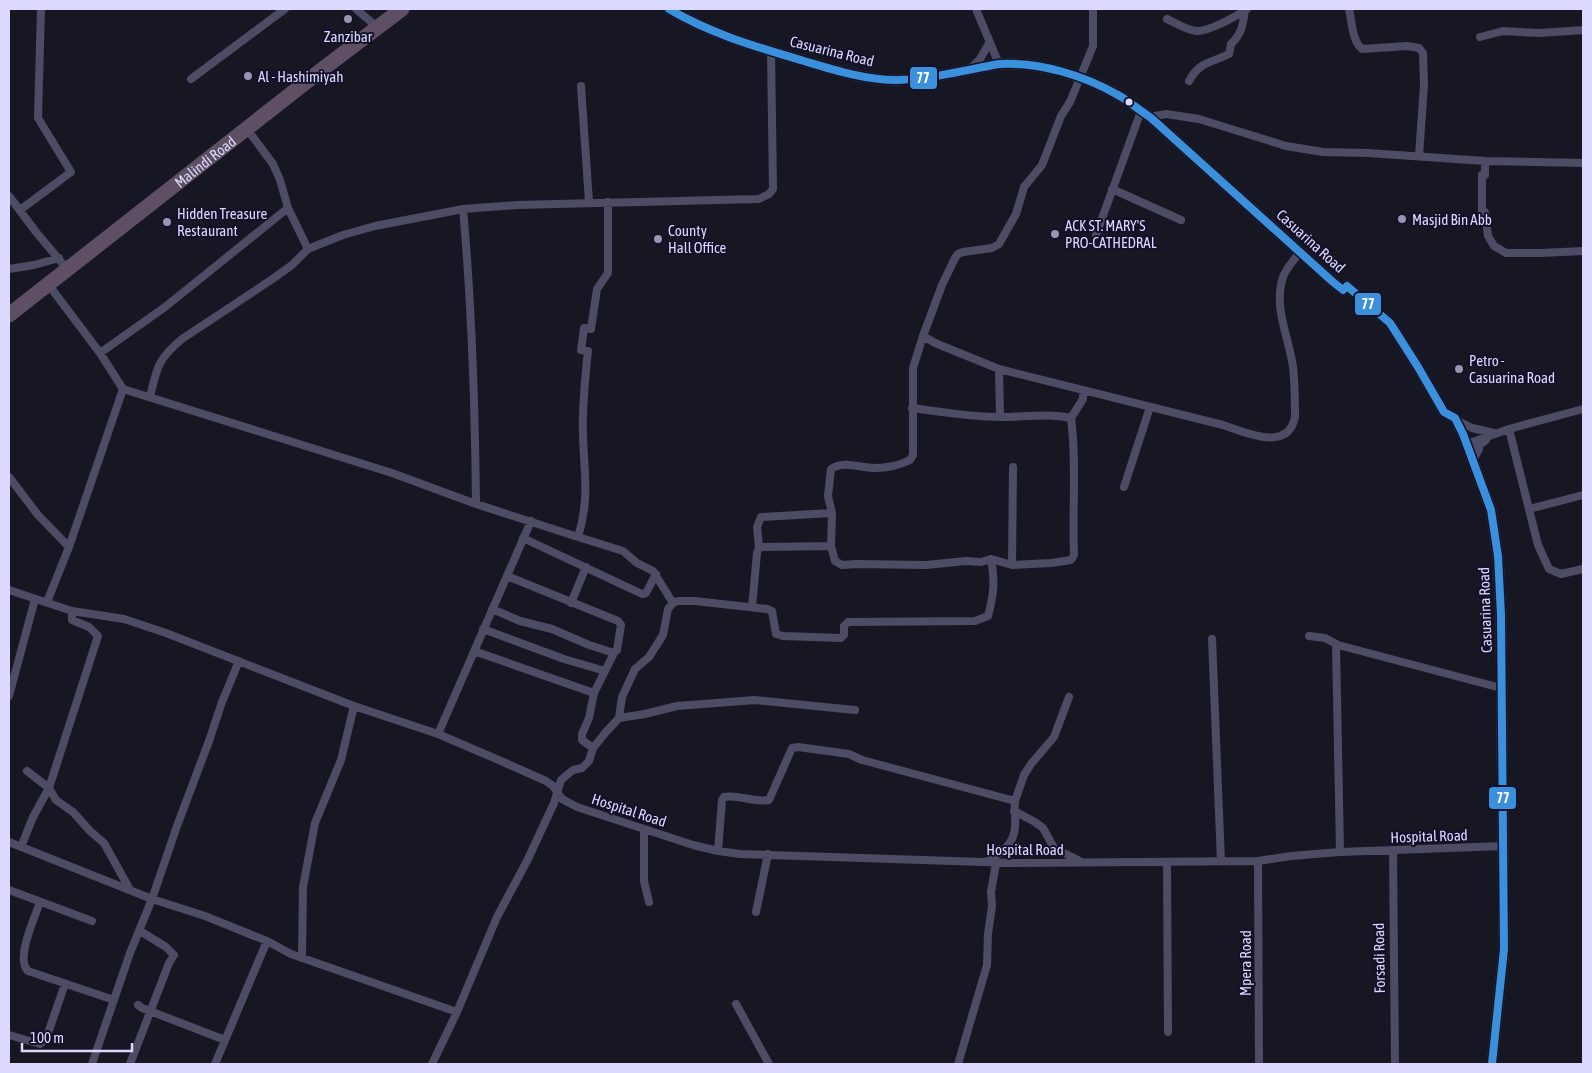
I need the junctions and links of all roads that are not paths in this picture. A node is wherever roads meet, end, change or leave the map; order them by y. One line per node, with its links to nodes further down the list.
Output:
1 (40, 9): 34 (street)
2 (285, 9): 20 (street)
3 (356, 9): 11 (street)
4 (402, 9): 11 (highway, Malindi Road)
5 (669, 9): 15 (street, Casuarina Road)
6 (976, 9): 14 (street)
7 (1093, 9): 19 (street)
8 (1349, 9): 25 (street)
9 (1247, 10): 10 (street); 21 (street)
10 (1166, 19)
11 (377, 27): 24 (highway, Malindi Road)
12 (1583, 30): 13 (street)
13 (1480, 37)
14 (990, 44): 16 (street); 17 (street); 18 (street)
15 (771, 52): 18 (street, Casuarina Road); 31 (street)
16 (1012, 63): 17 (street, Casuarina Road); 19 (street, Casuarina Road)
17 (996, 64): 18 (street, Casuarina Road)
18 (970, 69)
19 (1079, 78): 23 (street, Casuarina Road); 44 (street)
20 (191, 80)
21 (1190, 81)
22 (581, 86): 30 (street)
23 (1145, 114): 25 (street); 28 (street); 39 (street, Casuarina Road)
24 (247, 129): 32 (street); 40 (highway, Malindi Road)
25 (1419, 156): 26 (street)
26 (1485, 161): 27 (street); 38 (street)
27 (1583, 163)
28 (1112, 189): 35 (street); 36 (street)
29 (9, 196): 34 (street)
30 (588, 202): 31 (street); 33 (street)
31 (608, 202): 67 (street)
32 (288, 208): 37 (street); 45 (street)
33 (463, 209): 37 (street); 63 (street)
34 (20, 210): 40 (street)
35 (1181, 220)
36 (1096, 235)
37 (308, 249): 49 (street)
38 (1583, 251)
39 (1300, 252): 50 (street); 55 (street, Casuarina Road)
40 (63, 264): 41 (street); 42 (highway, Malindi Road)
41 (9, 269)
42 (48, 284): 43 (highway, Malindi Road); 45 (street)
43 (9, 315)
44 (923, 336): 46 (street); 51 (street)
45 (100, 353): 47 (street)
46 (999, 369): 48 (street); 53 (street)
47 (123, 388): 49 (street); 71 (street)
48 (1082, 391): 50 (street); 54 (street)
49 (150, 397): 63 (street)
50 (1150, 407): 61 (street)
51 (912, 408): 53 (street); 65 (street)
52 (1583, 410): 56 (street)
53 (1000, 417): 54 (street)
54 (1071, 418): 73 (street)
55 (1456, 420): 56 (street); 57 (street, Casuarina Road)
56 (1500, 432): 57 (street); 58 (street); 64 (street)
57 (1465, 439): 58 (street, Casuarina Road)
58 (1473, 460): 94 (street, Casuarina Road)
59 (1014, 467): 73 (street)
60 (9, 477): 71 (street)
61 (1124, 487)
62 (1583, 495): 64 (street)
63 (476, 504): 66 (street)
64 (1530, 509): 75 (street)
65 (832, 513): 69 (street); 70 (street)
66 (530, 521): 67 (street); 68 (street)
67 (578, 537): 76 (street)
68 (523, 538): 74 (street); 77 (street)
69 (830, 546): 70 (street); 72 (street)
70 (759, 547): 83 (street)
71 (69, 548): 80 (street)
72 (991, 558): 73 (street); 83 (street)
73 (1012, 566)
74 (586, 567): 76 (street); 81 (street)
75 (1583, 569)
76 (656, 574): 82 (street)
77 (507, 576): 81 (street); 84 (street)
78 (9, 590): 79 (street)
79 (35, 599): 80 (street); 96 (street)
80 (47, 602): 85 (street)
81 (572, 603): 91 (street)
82 (673, 604): 83 (street); 100 (street)
83 (752, 607)
84 (492, 608): 86 (street); 91 (street)
85 (72, 611): 92 (street, Hospital Road); 104 (street)
86 (483, 629): 90 (street); 93 (street)
87 (1309, 636): 89 (street)
88 (1212, 640): 121 (street)
89 (1336, 644): 94 (street); 114 (street)
90 (474, 651): 95 (street); 101 (street)
91 (614, 653): 93 (street)
92 (239, 661): 98 (street, Hospital Road); 124 (street)
93 (605, 671): 95 (street)
94 (1501, 688): 110 (street, Casuarina Road)
95 (594, 693): 102 (street)
96 (9, 696)
97 (1069, 698): 106 (street)
98 (354, 706): 101 (street, Hospital Road); 131 (street)
99 (855, 710): 100 (street)
100 (619, 718): 102 (street)
101 (438, 734): 105 (street, Hospital Road)
102 (593, 748): 105 (street)
103 (27, 771): 104 (street)
104 (49, 788): 111 (street); 122 (street)
105 (558, 794): 108 (street, Hospital Road); 137 (street)
106 (1015, 801): 107 (street); 112 (street)
107 (1014, 811): 117 (street); 119 (street)
108 (644, 829): 112 (street, Hospital Road); 126 (street)
109 (9, 842): 111 (street)
110 (1503, 846): 113 (street, Hospital Road); 149 (street, Casuarina Road)
111 (21, 847): 122 (street)
112 (718, 851): 115 (street, Hospital Road)
113 (1392, 851): 114 (street, Hospital Road); 148 (street, Forsadi Road)
114 (1340, 852): 116 (street, Hospital Road)
115 (768, 854): 117 (street, Hospital Road); 127 (street)
116 (1258, 861): 121 (street, Hospital Road); 147 (street, Mpera Road)
117 (986, 862): 118 (street, Hospital Road)
118 (996, 862): 119 (street, Hospital Road); 146 (street)
119 (1083, 862): 120 (street, Hospital Road)
120 (1167, 862): 121 (street, Hospital Road); 138 (street)
121 (1221, 862)
122 (129, 888): 124 (street)
123 (9, 890): 125 (street)
124 (152, 898): 129 (street); 130 (street)
125 (40, 902): 128 (street); 132 (street)
126 (649, 902)
127 (756, 912)
128 (92, 921)
129 (140, 931): 133 (street); 136 (street)
130 (267, 941): 131 (street); 140 (street)
131 (302, 958): 137 (street)
132 (65, 984): 133 (street); 139 (street)
133 (114, 1000): 141 (street)
134 (736, 1004): 145 (street)
135 (138, 1005): 136 (street)
136 (151, 1011): 140 (street); 142 (street)
137 (457, 1012): 144 (street)
138 (1168, 1032)
139 (9, 1036)
140 (225, 1040): 143 (street)
141 (92, 1064)
142 (130, 1064)
143 (215, 1064)
144 (432, 1064)
145 (769, 1064)
146 (958, 1064)
147 (1259, 1064)
148 (1395, 1064)
149 (1492, 1064)

